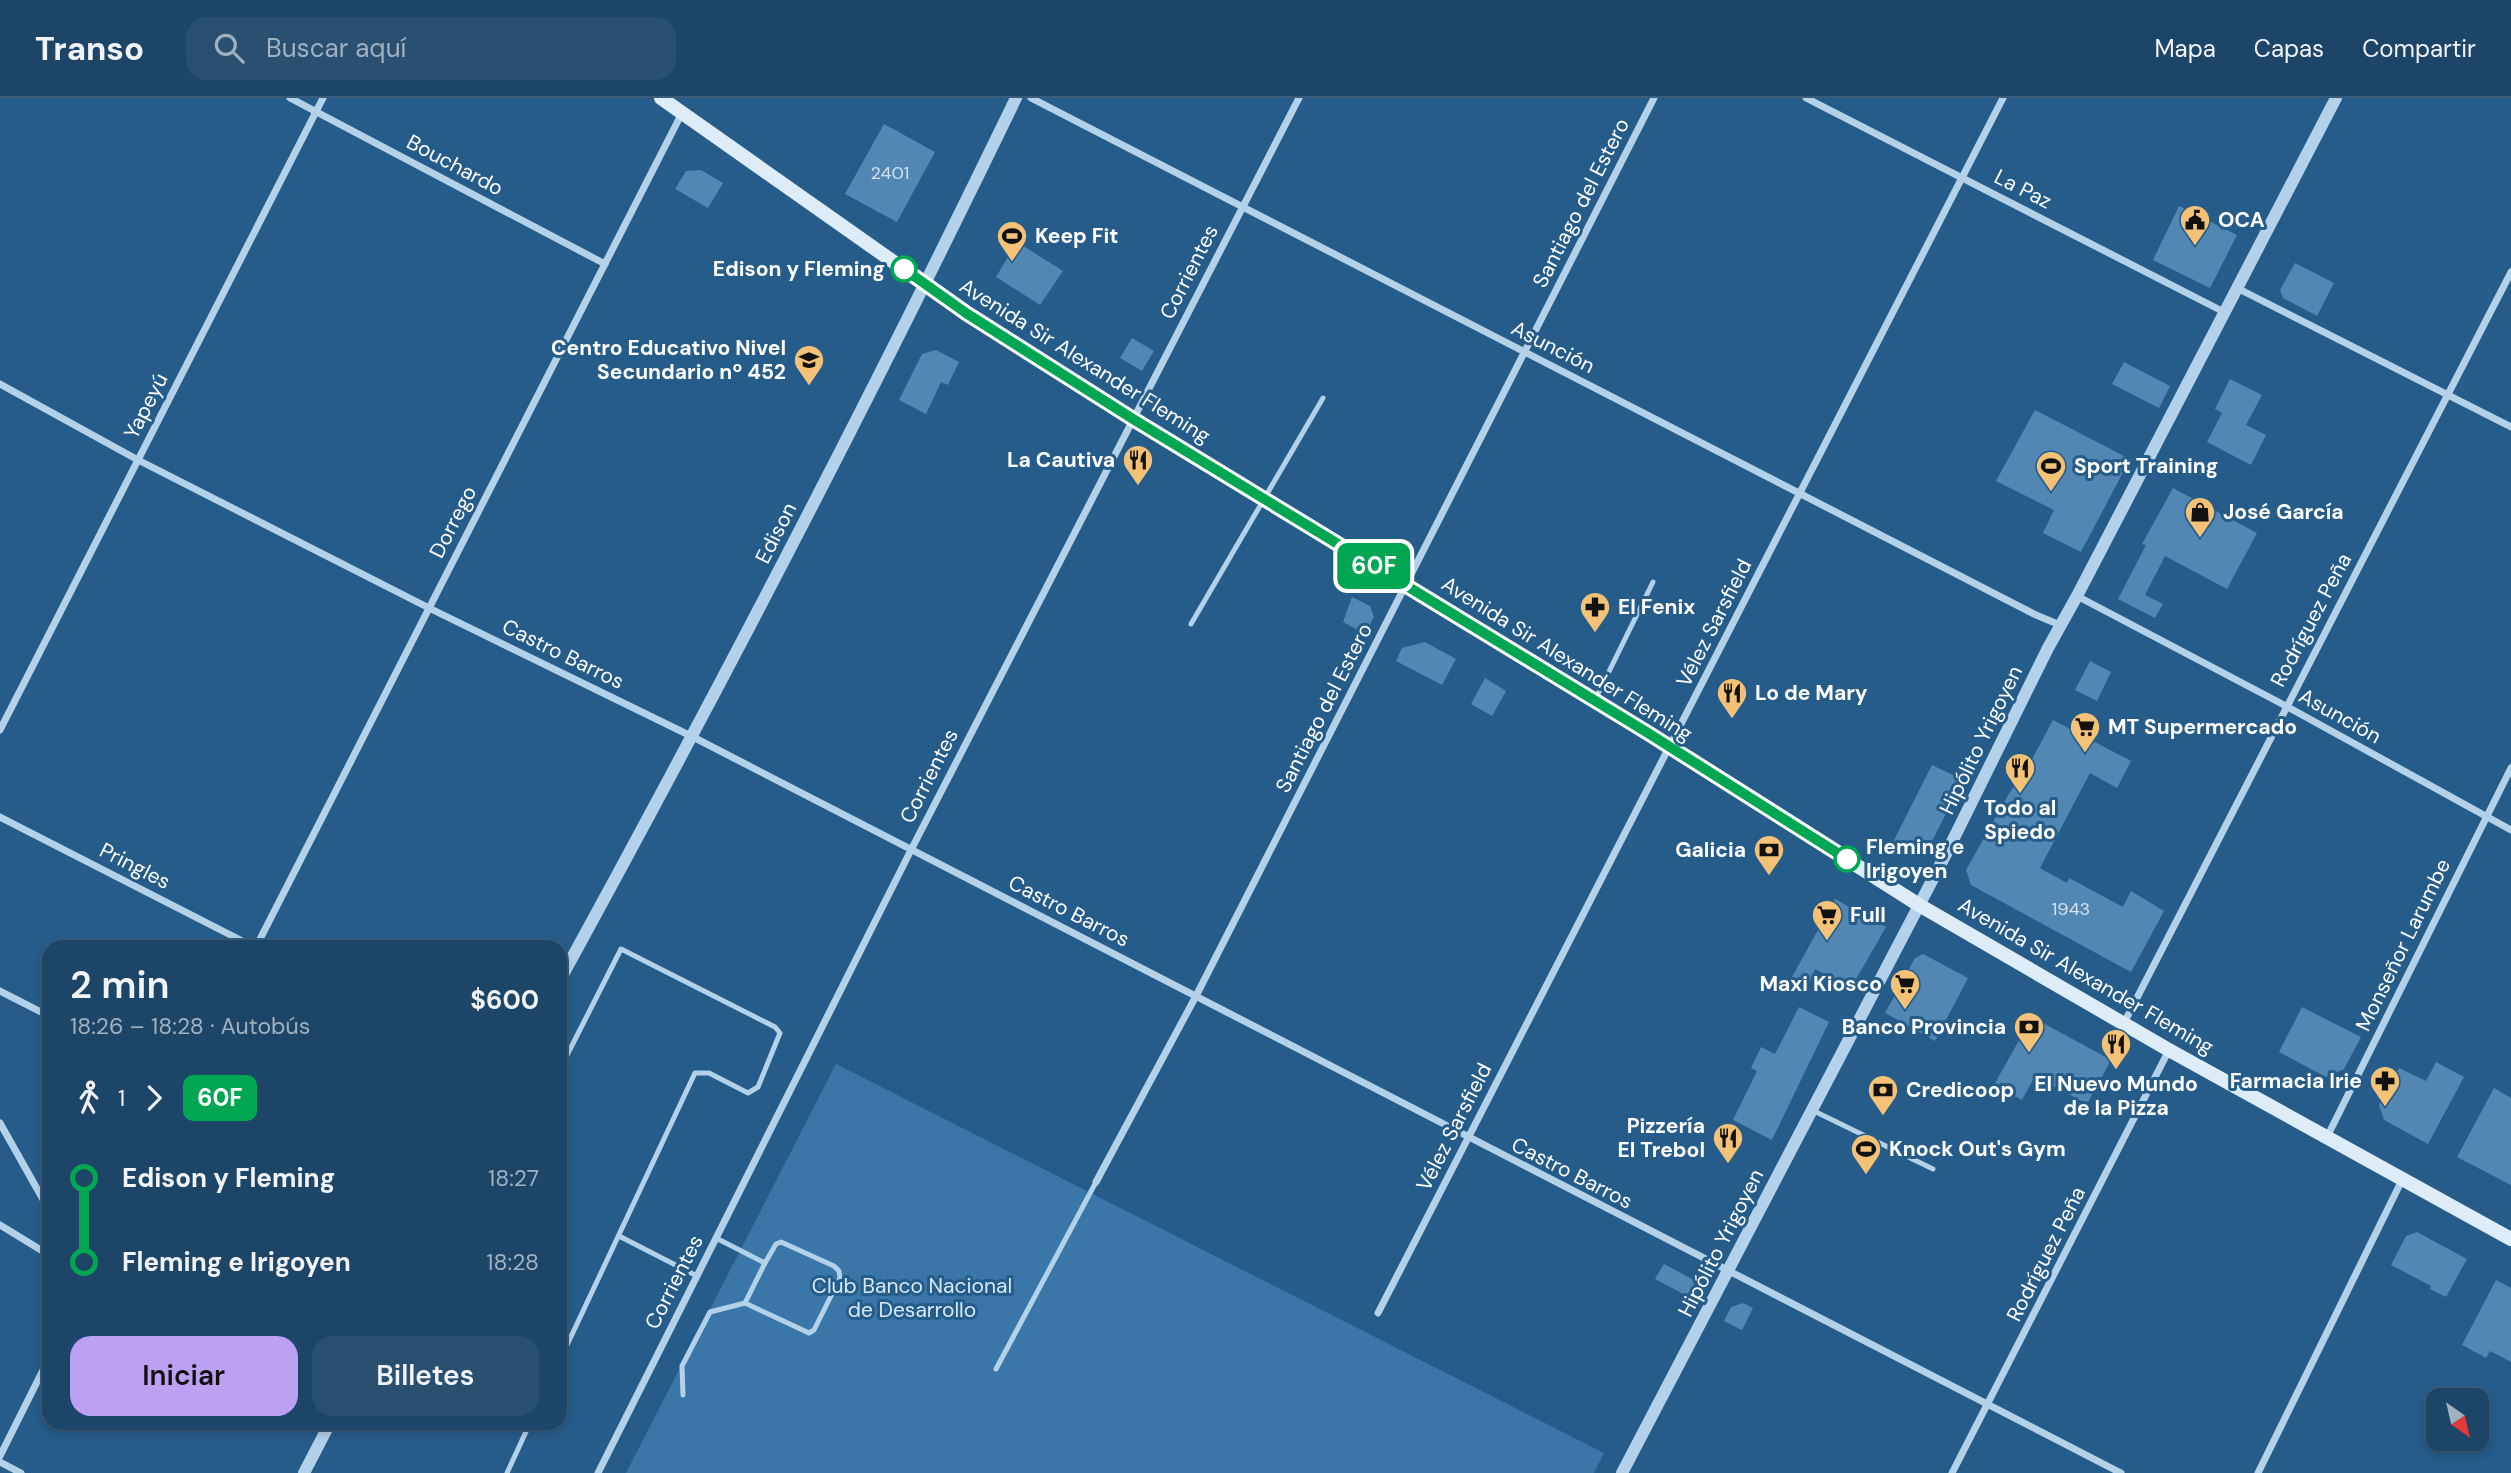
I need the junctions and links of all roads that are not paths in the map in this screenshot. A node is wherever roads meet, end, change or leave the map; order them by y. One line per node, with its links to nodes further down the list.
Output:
1 (290, 98): 11 (street, Bouchardo)
2 (323, 98): 11 (street, Yapeyú)
3 (661, 98): 12 (main road, Avenida Sir Alexander Fleming)
4 (1016, 98): 17 (street, Edison)
5 (1031, 98): 14 (street, Asunción)
6 (1299, 98): 14 (street, Corrientes)
7 (1654, 98): 20 (street, Santiago del Estero)
8 (1806, 98): 13 (street, La Paz)
9 (2003, 98): 13 (street, Vélez Sarsfield)
10 (2336, 98): 18 (street, Hipólito Yrigoyen)
11 (316, 112): 15 (street, Bouchardo); 26 (street, Yapeyú)
12 (682, 113): 15 (street, Dorrego); 17 (main road, Avenida Sir Alexander Fleming)
13 (1962, 178): 19 (street, La Paz); 27 (street, Vélez Sarsfield)
14 (1243, 207): 20 (street, Asunción); 24 (street, Corrientes)
15 (605, 264): 32 (street, Dorrego)
16 (2511, 272): 22 (street, Rodríguez Peña)
17 (926, 284): 24 (main road, Avenida Sir Alexander Fleming); 38 (street, Edison)
18 (2236, 288): 19 (street, Hipólito Yrigoyen); 22 (street)
19 (2224, 312): 31 (street, Hipólito Yrigoyen)
20 (1524, 352): 27 (street, Asunción); 30 (street, Santiago del Estero)
21 (0, 384): 26 (street, Castro Barros)
22 (2448, 396): 25 (street); 36 (street, Rodríguez Peña)
23 (1323, 398): 28 (lane)
24 (1133, 419): 28 (main road, Avenida Sir Alexander Fleming); 44 (street, Corrientes)
25 (2511, 427)
26 (138, 460): 32 (street, Castro Barros); 37 (street, Yapeyú)
27 (1800, 494): 34 (street, Asunción); 39 (street, Vélez Sarsfield)
28 (1264, 498): 30 (main road, Avenida Sir Alexander Fleming); 33 (lane)
29 (1653, 582): 35 (lane)
30 (1406, 586): 35 (main road, Avenida Sir Alexander Fleming); 50 (street, Santiago del Estero)
31 (2077, 597): 34 (street, Hipólito Yrigoyen); 36 (street, Asunción)
32 (429, 608): 38 (street, Castro Barros); 47 (street, Dorrego)
33 (1191, 624)
34 (2060, 625): 45 (street, Hipólito Yrigoyen)
35 (1595, 700): 39 (main road, Avenida Sir Alexander Fleming)
36 (2286, 706): 42 (street, Asunción); 52 (street, Rodríguez Peña)
37 (0, 730)
38 (693, 737): 44 (street, Castro Barros); 48 (street, Edison)
39 (1670, 747): 45 (main road, Avenida Sir Alexander Fleming); 58 (street, Vélez Sarsfield)
40 (2511, 768): 42 (street, Monseñor Larumbe)
41 (0, 817): 46 (street, Pringles)
42 (2486, 817): 43 (street, Asunción); 57 (street, Monseñor Larumbe)
43 (2511, 830)
44 (911, 850): 50 (street, Castro Barros); 65 (street, Corrientes)
45 (1919, 905): 52 (main road, Avenida Sir Alexander Fleming); 55 (street, Hipólito Yrigoyen)
46 (241, 940)
47 (259, 940)
48 (567, 967)
49 (0, 991): 51 (street)
50 (1196, 996): 58 (street, Castro Barros); 61 (street, Santiago del Estero)
51 (42, 1012)
52 (2124, 1023): 53 (main road, Avenida Sir Alexander Fleming)
53 (2169, 1049): 57 (main road, Avenida Sir Alexander Fleming); 77 (street, Rodríguez Peña)
54 (567, 1055): 64 (lane)
55 (1811, 1110): 59 (lane); 69 (street, Hipólito Yrigoyen)
56 (0, 1124): 62 (street)
57 (2327, 1138): 60 (main road, Avenida Sir Alexander Fleming)
58 (1468, 1139): 69 (street, Castro Barros); 72 (street, Vélez Sarsfield)
59 (1933, 1169)
60 (2402, 1179): 66 (main road, Avenida Sir Alexander Fleming); 89 (street)
61 (1096, 1182): 74 (lane)
62 (42, 1198)
63 (0, 1225): 67 (street)
64 (619, 1236): 70 (lane); 73 (lane)
65 (716, 1238): 68 (lane); 70 (street, Corrientes)
66 (2511, 1239)
67 (42, 1251)
68 (765, 1263): 71 (lane); 71 (lane)
69 (1727, 1271): 77 (street, Castro Barros); 86 (street, Hipólito Yrigoyen)
70 (697, 1276): 85 (street, Corrientes)
71 (745, 1303): 76 (lane)
72 (1378, 1313)
73 (567, 1345)
74 (996, 1369)
75 (42, 1372): 80 (street)
76 (683, 1395)
77 (1988, 1405): 87 (street, Rodríguez Peña); 88 (street, Castro Barros)
78 (326, 1430): 83 (street)
79 (527, 1430): 84 (lane)
80 (0, 1456)
81 (0, 1462): 82 (street)
82 (20, 1473)
83 (304, 1473)
84 (507, 1473)
85 (598, 1473)
86 (1622, 1473)
87 (1952, 1473)
88 (2121, 1473)
89 (2258, 1473)

